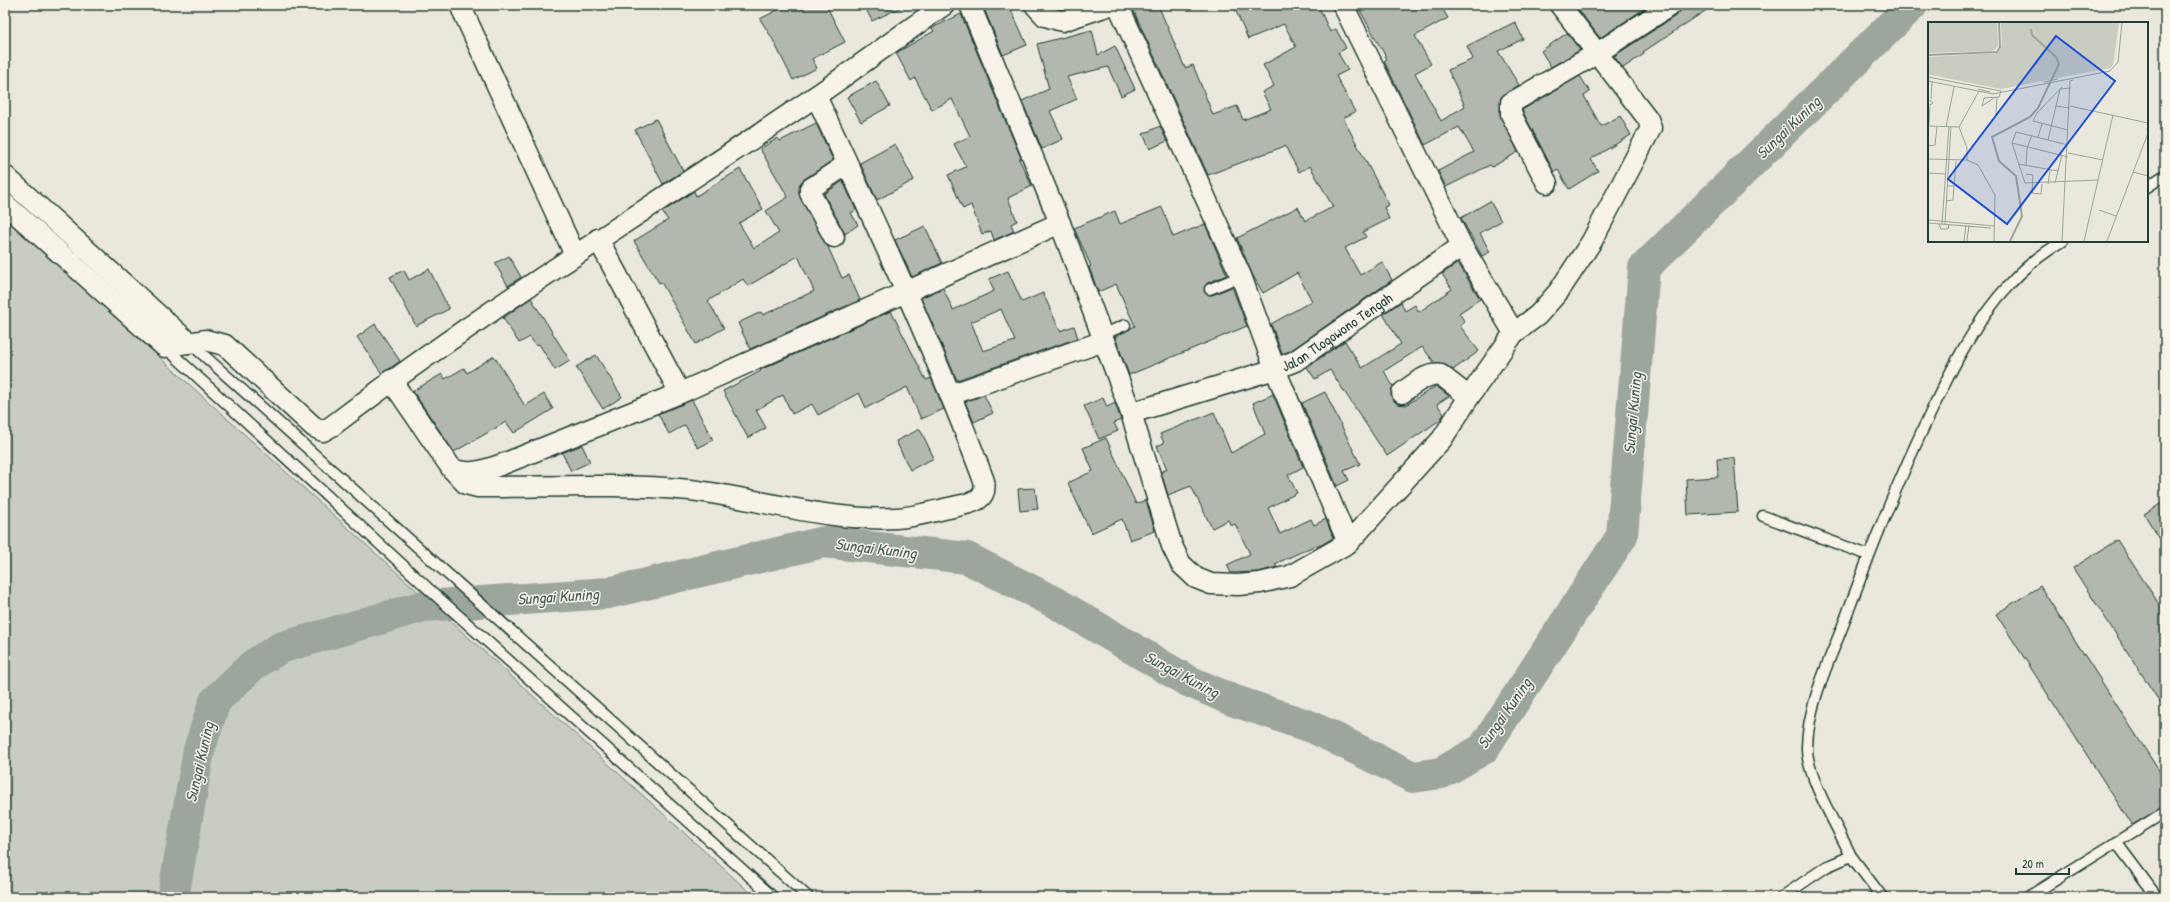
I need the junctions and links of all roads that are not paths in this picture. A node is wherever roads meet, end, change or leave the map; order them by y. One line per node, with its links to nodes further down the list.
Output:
1 (460, 5): 23 (street)
2 (944, 5): 11 (street)
3 (970, 5): 18 (street)
4 (1034, 5): 5 (street)
5 (1110, 5)
6 (1118, 5): 24 (street, Jalan Tlogowono Tengah)
7 (1343, 5): 22 (street)
8 (1560, 5): 10 (street)
9 (1672, 5): 10 (street)
10 (1596, 54): 15 (street); 28 (street)
11 (816, 96): 12 (street); 20 (street)
12 (848, 164): 19 (street); 26 (street)
13 (2165, 175): 16 (lane)
14 (5, 176): 30 (street)
15 (1547, 183)
16 (2148, 186)
17 (5, 204): 31 (street)
18 (1060, 223): 26 (street); 29 (street)
19 (834, 237)
20 (598, 239): 23 (street); 34 (street)
21 (2061, 242): 42 (lane)
22 (1462, 246): 28 (street); 32 (street, Jalan Tlogowono Tengah)
23 (575, 255): 33 (street)
24 (1241, 276): 25 (lane); 32 (street, Jalan Tlogowono Tengah)
25 (1210, 289)
26 (906, 291): 34 (street); 36 (street)
27 (1125, 325): 29 (lane)
28 (1514, 333): 37 (street)
29 (1103, 338): 36 (street); 38 (street)
30 (189, 343): 31 (street); 33 (street); 48 (lane)
31 (165, 347): 47 (lane)
32 (1275, 369): 38 (street); 41 (street)
33 (391, 380): 39 (street)
34 (680, 393): 39 (street)
35 (1402, 393): 37 (street)
36 (950, 395): 39 (street)
37 (1469, 397): 41 (street)
38 (1131, 413): 41 (street)
39 (452, 469)
40 (1763, 516): 42 (lane)
41 (1348, 543)
42 (1868, 554): 45 (lane)
43 (2165, 812): 44 (lane)
44 (2116, 842): 46 (lane); 51 (lane)
45 (1851, 856): 49 (lane); 50 (lane)
46 (2033, 896)
47 (772, 897)
48 (808, 897)
49 (1782, 897)
50 (1882, 897)
51 (2157, 897)

